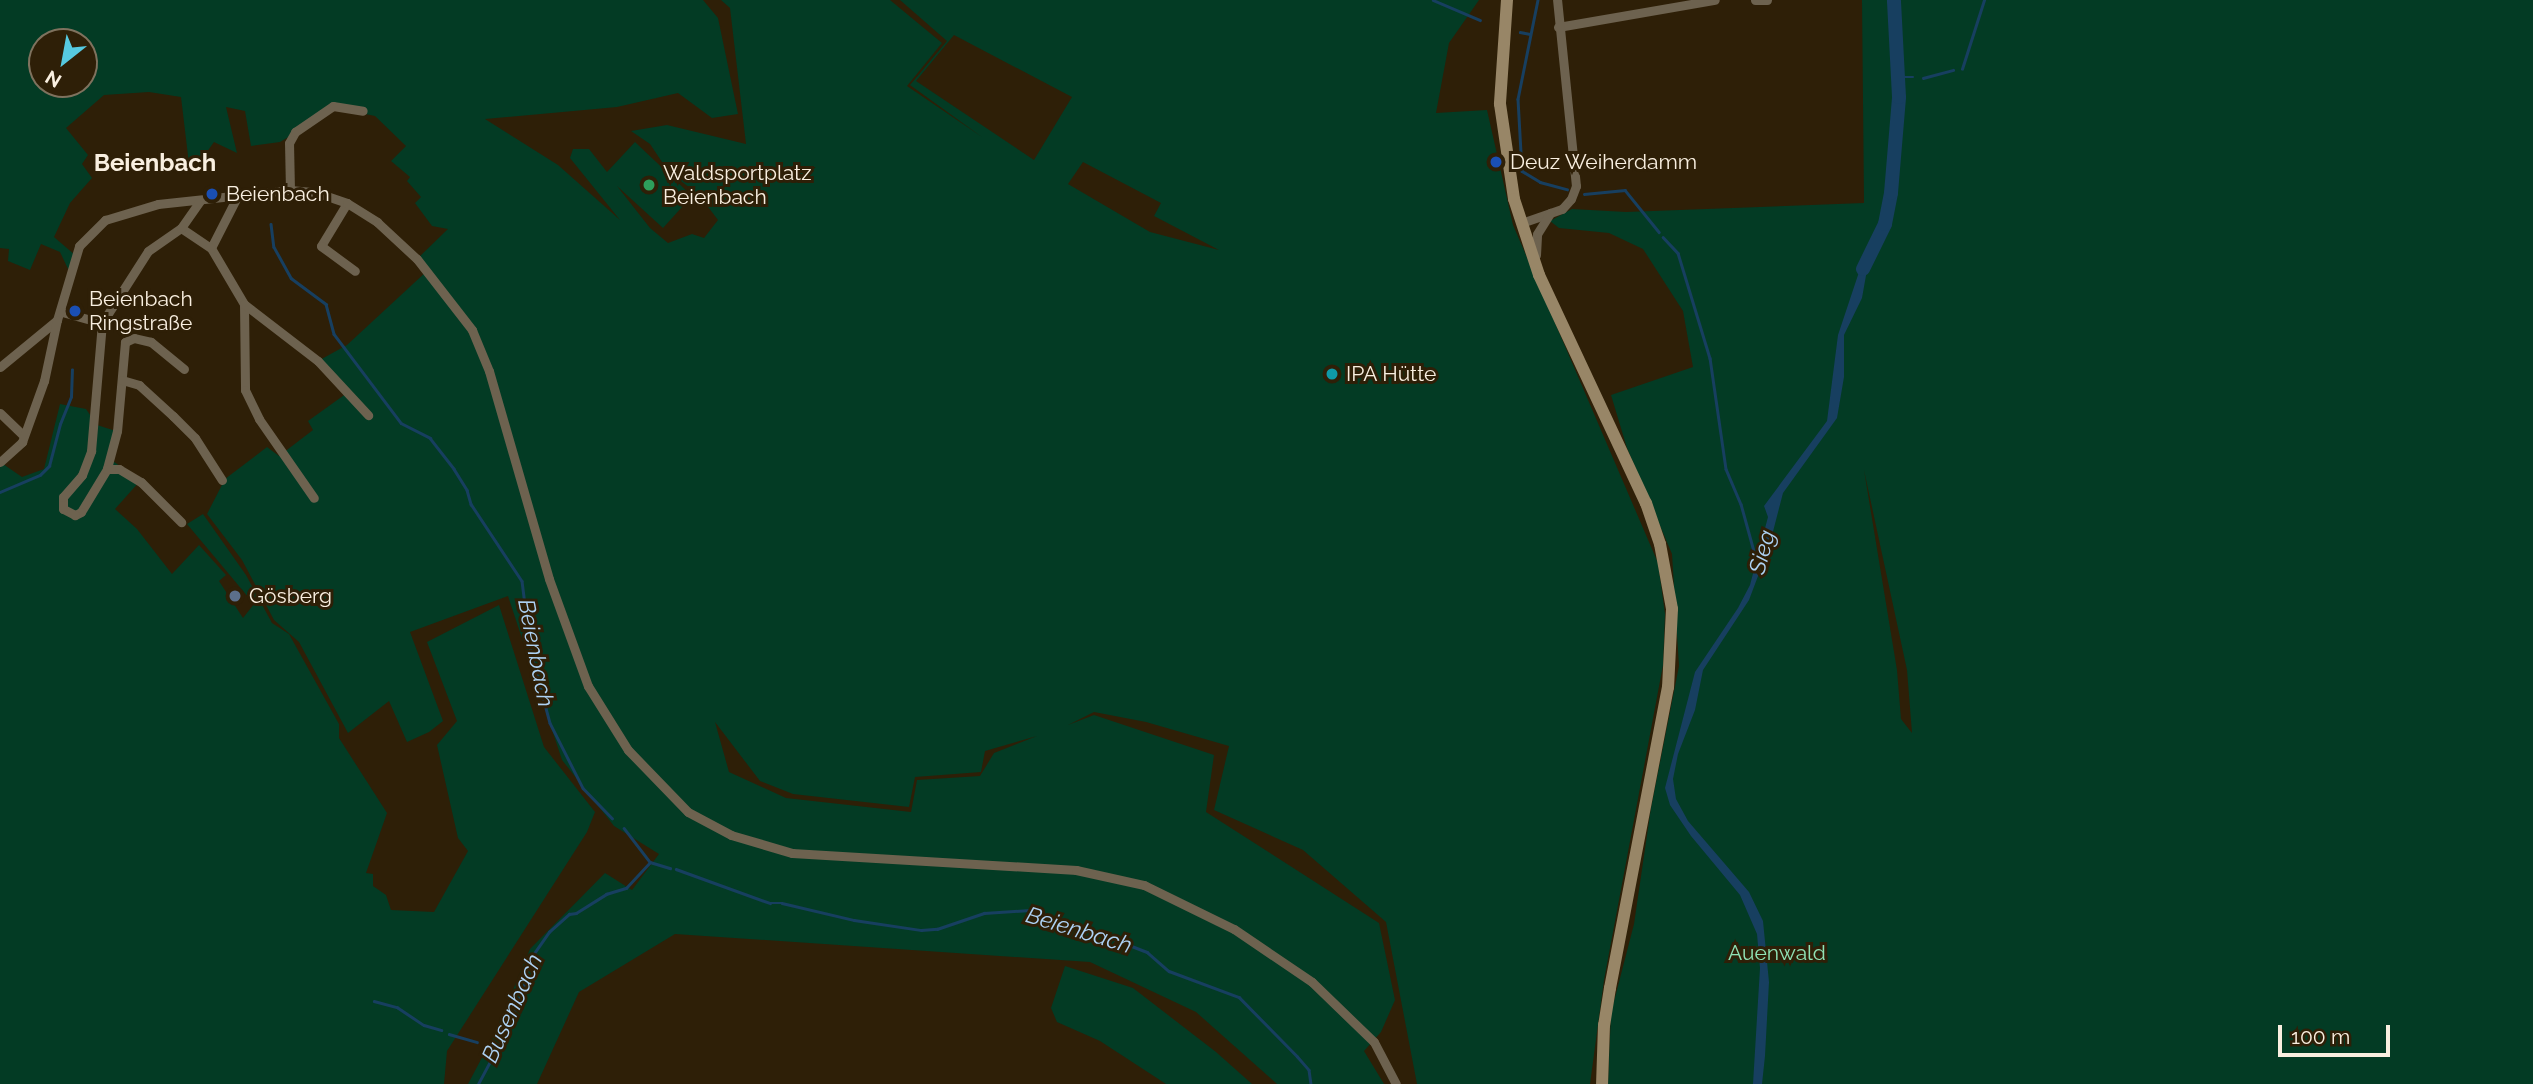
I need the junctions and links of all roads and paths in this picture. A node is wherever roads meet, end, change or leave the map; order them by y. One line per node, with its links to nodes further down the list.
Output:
1 (1507, 0): 13 (main road)
2 (1557, 0): 6 (street)
3 (1715, 0): 6 (street)
4 (1755, 0): 5 (street)
5 (1767, 0)
6 (1558, 27): 12 (street)
7 (363, 111): 8 (street)
8 (290, 190): 9 (street); 11 (street)
9 (237, 197): 10 (street); 15 (street)
10 (200, 201): 14 (street); 19 (street)
11 (347, 203): 17 (street); 32 (street)
12 (1550, 213): 13 (street); 16 (street)
13 (1521, 223): 16 (main road)
14 (181, 228): 15 (street); 20 (street)
15 (211, 248): 18 (street)
16 (1536, 267): 33 (main road)
17 (355, 271)
18 (244, 304): 25 (street); 30 (street)
19 (59, 316): 20 (street); 21 (street); 26 (street)
20 (102, 323): 28 (street)
21 (0, 367)
22 (184, 369): 23 (street)
23 (122, 380): 28 (street); 29 (street)
24 (0, 413): 26 (street)
25 (368, 415)
26 (22, 434): 27 (street)
27 (0, 462)
28 (107, 469): 31 (street)
29 (222, 480)
30 (314, 498)
31 (181, 522)
32 (1396, 1084)
33 (1602, 1084)

